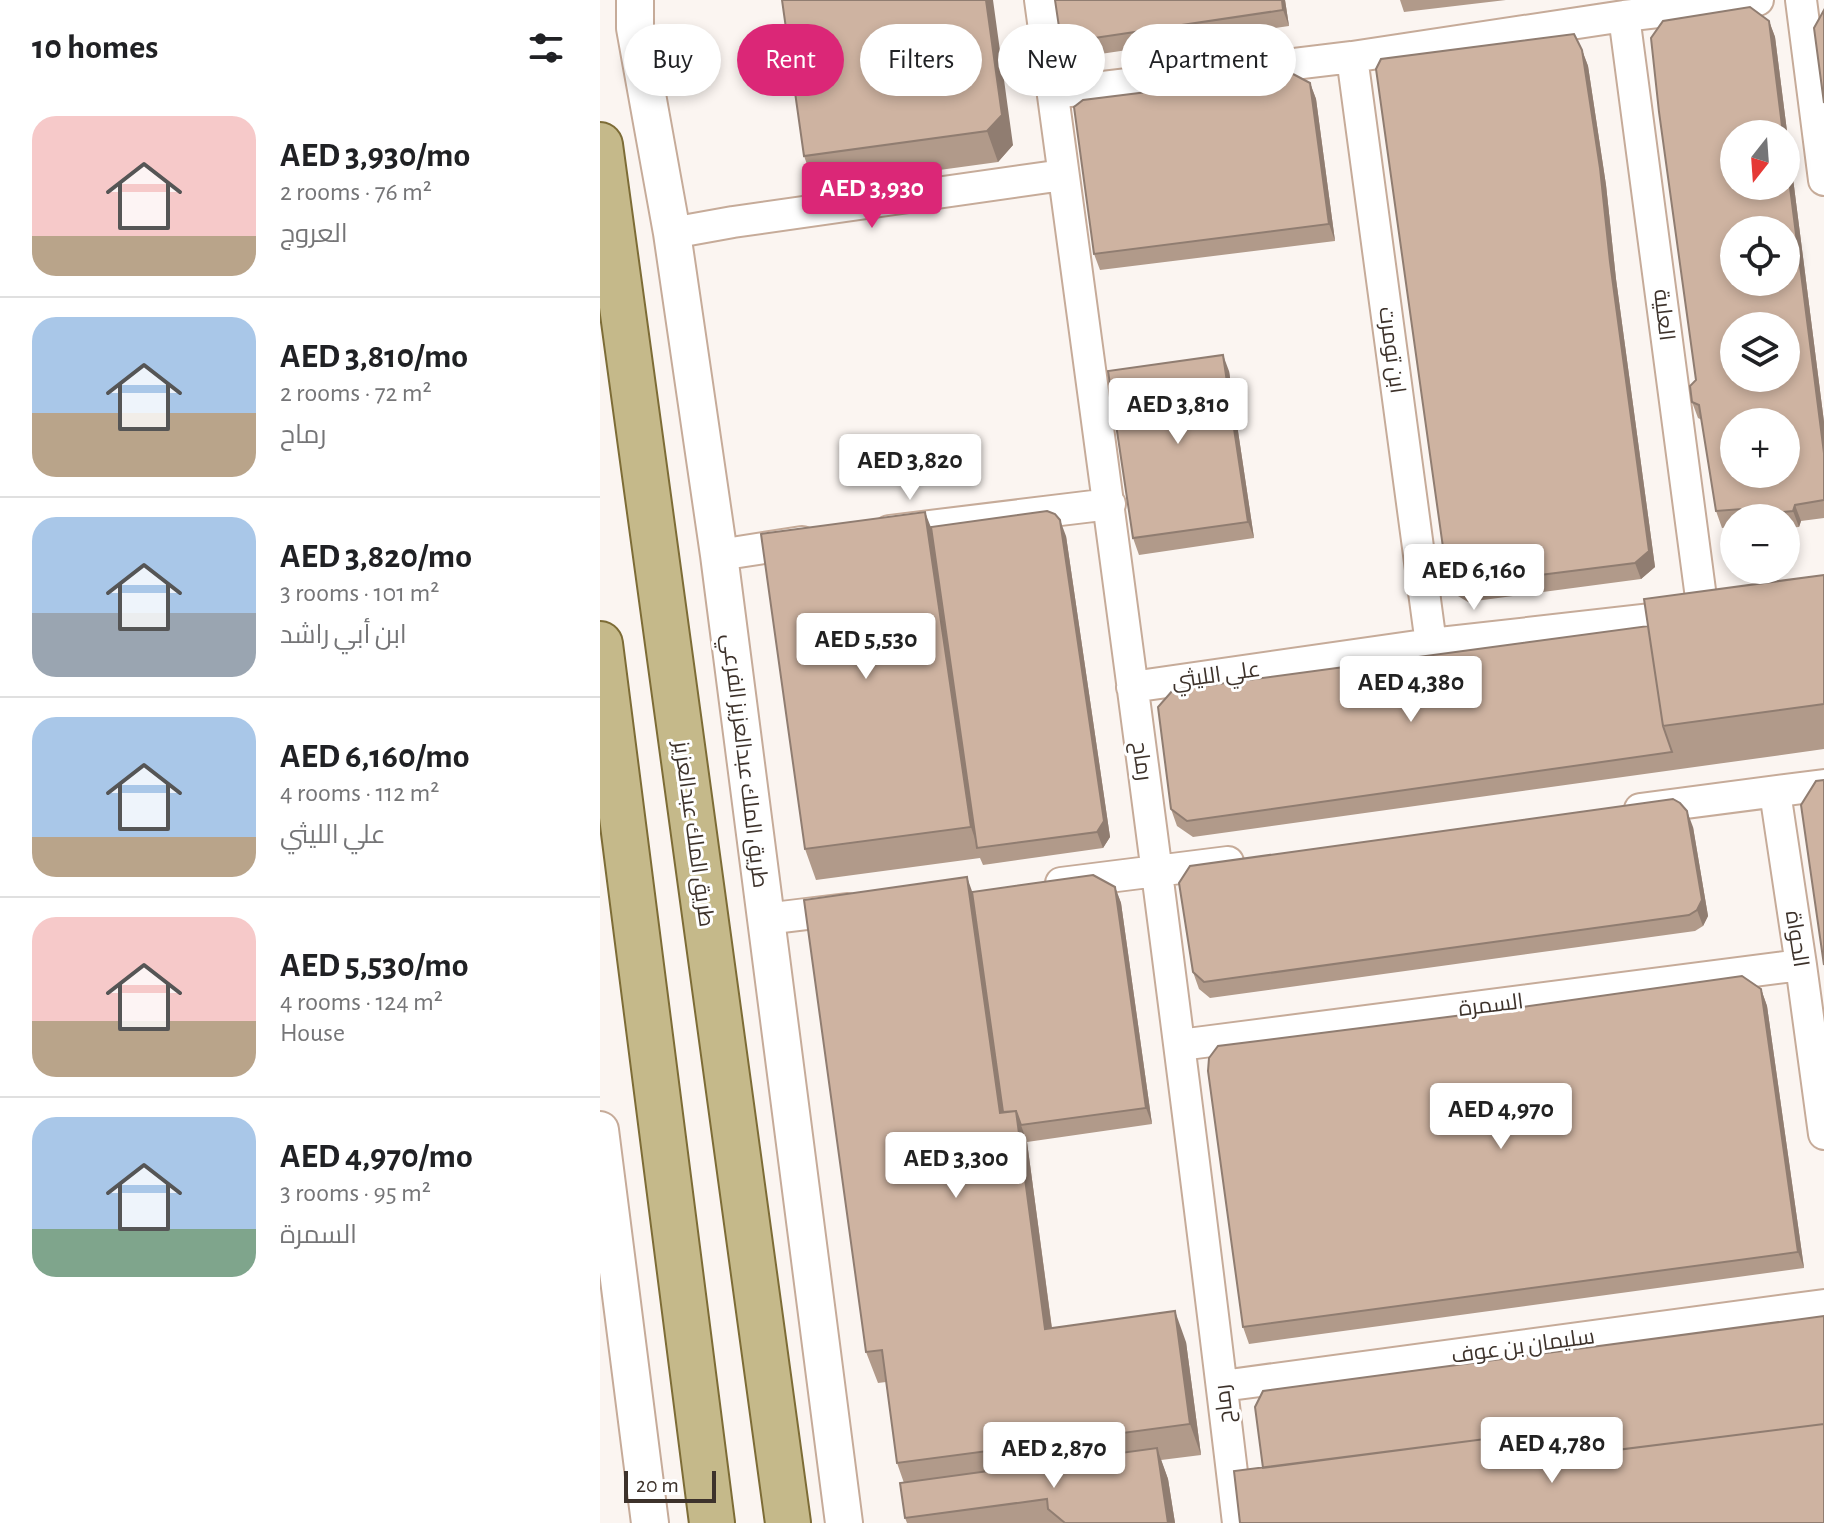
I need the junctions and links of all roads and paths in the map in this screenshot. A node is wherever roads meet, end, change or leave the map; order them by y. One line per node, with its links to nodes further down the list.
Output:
1 (1040, 0): 6 (street, رماح)
2 (1758, 0): 5 (street)
3 (1801, 0): 12 (street)
4 (632, 7): 13 (street, طريق الملك عبدالعزيز الفرعي)
5 (1624, 16): 7 (street); 19 (street, العلية)
6 (1043, 24)
7 (1352, 57): 8 (street); 21 (street, ابن تومرت)
8 (1105, 87)
9 (1053, 96): 11 (street, رماح)
10 (600, 145): 39 (main road, طريق الملك عبدالعزيز)
11 (1063, 175): 13 (street); 14 (street, رماح)
12 (1824, 180)
13 (672, 233): 17 (street, طريق الملك عبدالعزيز الفرعي)
14 (1110, 504): 15 (street); 22 (street, رماح)
15 (861, 535)
16 (830, 539): 17 (street)
17 (719, 555): 30 (street, طريق الملك عبدالعزيز الفرعي)
18 (1733, 609): 19 (street, علي الليثي)
19 (1703, 613): 21 (street, علي الليثي)
20 (600, 644): 38 (main road)
21 (1431, 644): 22 (street, علي الليثي)
22 (1132, 687): 27 (street, رماح)
23 (1824, 785): 24 (street)
24 (1775, 792): 25 (street); 31 (street, الحواة)
25 (1616, 812)
26 (1252, 859): 27 (street)
27 (1156, 871): 28 (street); 32 (street, رماح)
28 (1034, 886)
29 (882, 905): 30 (street)
30 (765, 919): 40 (street, طريق الملك عبدالعزيز الفرعي)
31 (1801, 965): 32 (street, السمرة); 34 (street, الحواة)
32 (1180, 1045): 36 (street, رماح)
33 (600, 1130): 37 (street)
34 (1824, 1134)
35 (1824, 1305): 36 (street, سليمان بن عوف)
36 (1222, 1386): 41 (street, رماح)
37 (650, 1523)
38 (712, 1523)
39 (788, 1523)
40 (844, 1523)
41 (1238, 1523)

